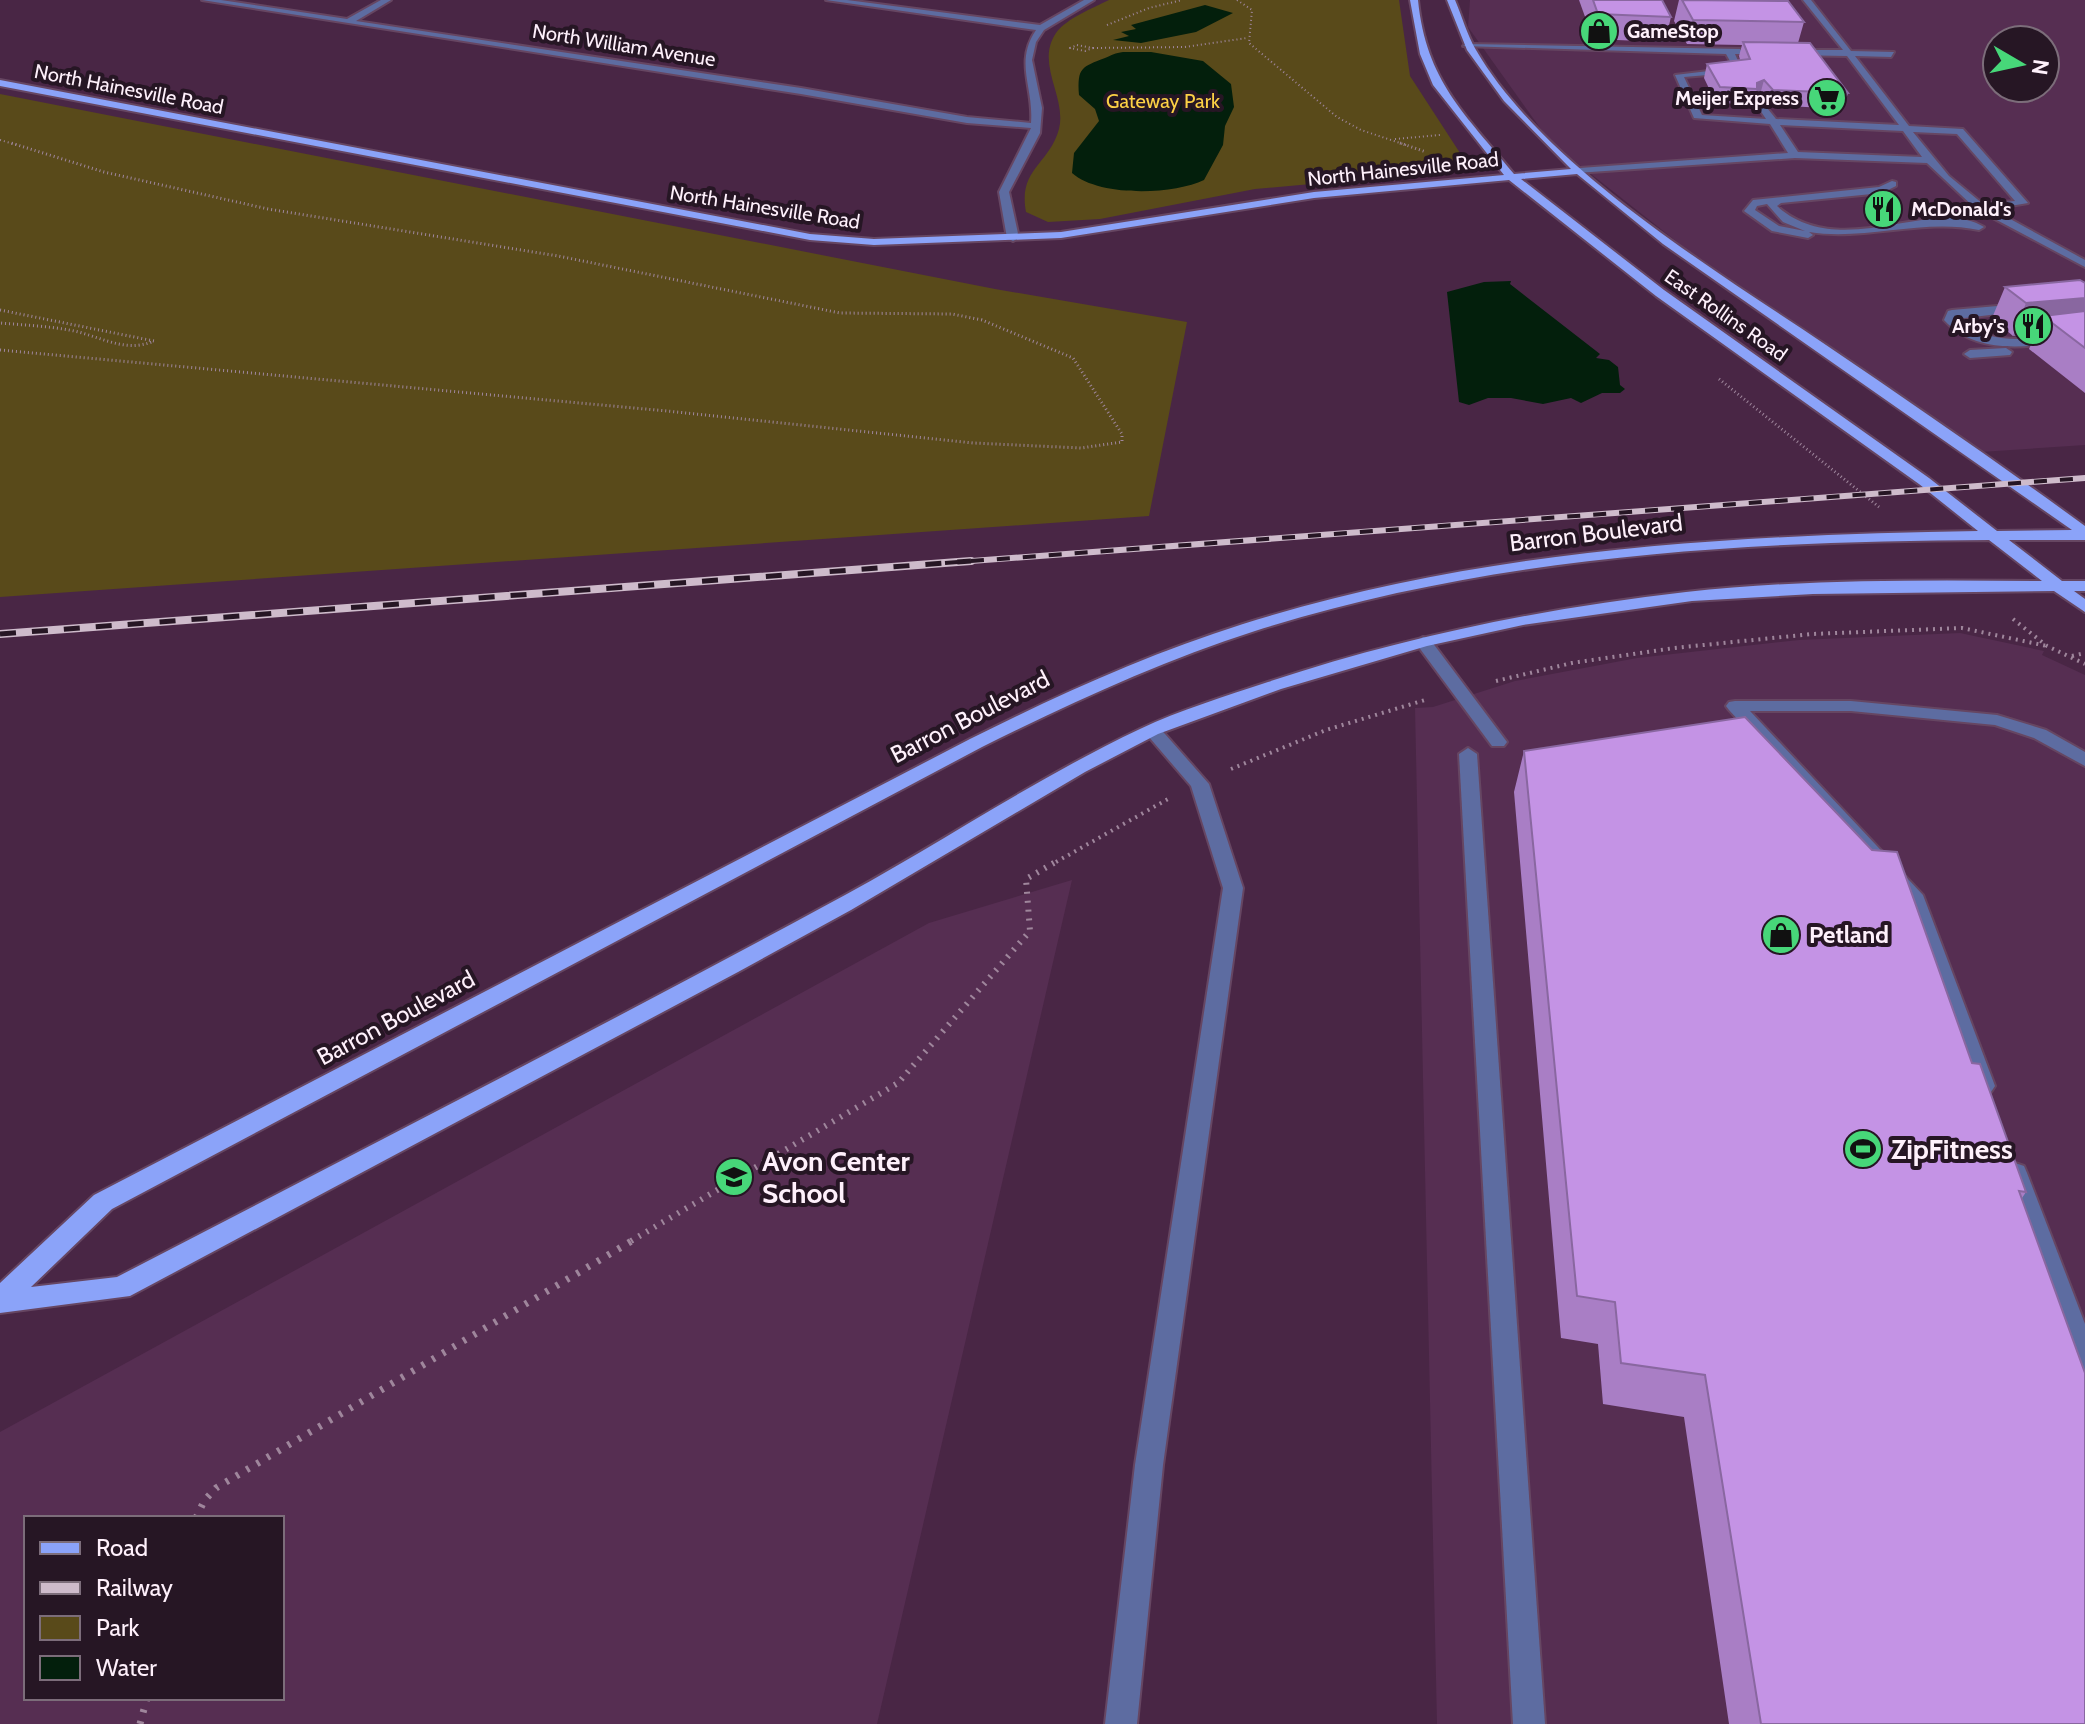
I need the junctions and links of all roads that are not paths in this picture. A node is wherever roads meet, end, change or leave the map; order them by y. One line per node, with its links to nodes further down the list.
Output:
1 (206, 0): 11 (street, North William Avenue)
2 (387, 0): 11 (street)
3 (830, 0): 8 (street)
4 (1090, 0): 12 (street)
5 (1414, 0): 29 (main road, East Rollins Road)
6 (1451, 0): 13 (main road, East Rollins Road)
7 (1807, 0): 10 (street)
8 (867, 2): 12 (street)
9 (1810, 17): 10 (street)
10 (1821, 18): 17 (street)
11 (348, 22): 24 (street, North William Avenue)
12 (1041, 28): 24 (street)
13 (1467, 46): 14 (street); 28 (main road, East Rollins Road)
14 (1729, 52): 15 (street); 19 (street)
15 (1757, 52)
16 (1785, 53): 17 (street)
17 (1849, 53): 18 (street); 25 (street)
18 (1891, 54)
19 (1740, 70): 20 (street); 23 (street)
20 (1747, 82)
21 (0, 83): 35 (main road, North Hainesville Road)
22 (1759, 101): 23 (street)
23 (1772, 123): 25 (street); 26 (street)
24 (1036, 126): 35 (street)
25 (1908, 129): 27 (street); 32 (street)
26 (1795, 155): 27 (street); 28 (street)
27 (1930, 160): 32 (street)
28 (1580, 171): 29 (main road, North Hainesville Road); 41 (main road, East Rollins Road)
29 (1510, 176): 35 (main road, North Hainesville Road); 42 (main road, East Rollins Road)
30 (1892, 184): 31 (street)
31 (1778, 200): 34 (street); 34 (street)
32 (1980, 207): 36 (street)
33 (1979, 227): 34 (street)
34 (1824, 232)
35 (1013, 238)
36 (2083, 263)
37 (2032, 307): 38 (street)
38 (2085, 335)
39 (2085, 343): 40 (street)
40 (1970, 354)
41 (2085, 534): 42 (main road, Barron Boulevard)
42 (1993, 535): 43 (main road, East Rollins Road); 53 (main road, Barron Boulevard)
43 (2058, 586): 44 (main road, Barron Boulevard); 45 (main road, East Rollins Road); 46 (main road, Barron Boulevard)
44 (2085, 586)
45 (2085, 607)
46 (1423, 642): 47 (main road, Barron Boulevard); 48 (street)
47 (1152, 730): 53 (main road, Barron Boulevard); 55 (street)
48 (1498, 742)
49 (1468, 754): 56 (street)
50 (2085, 760): 51 (street)
51 (1993, 1112)
52 (2008, 1154): 54 (street)
53 (0, 1301)
54 (2085, 1360)
55 (1121, 1724)
56 (1529, 1724)

